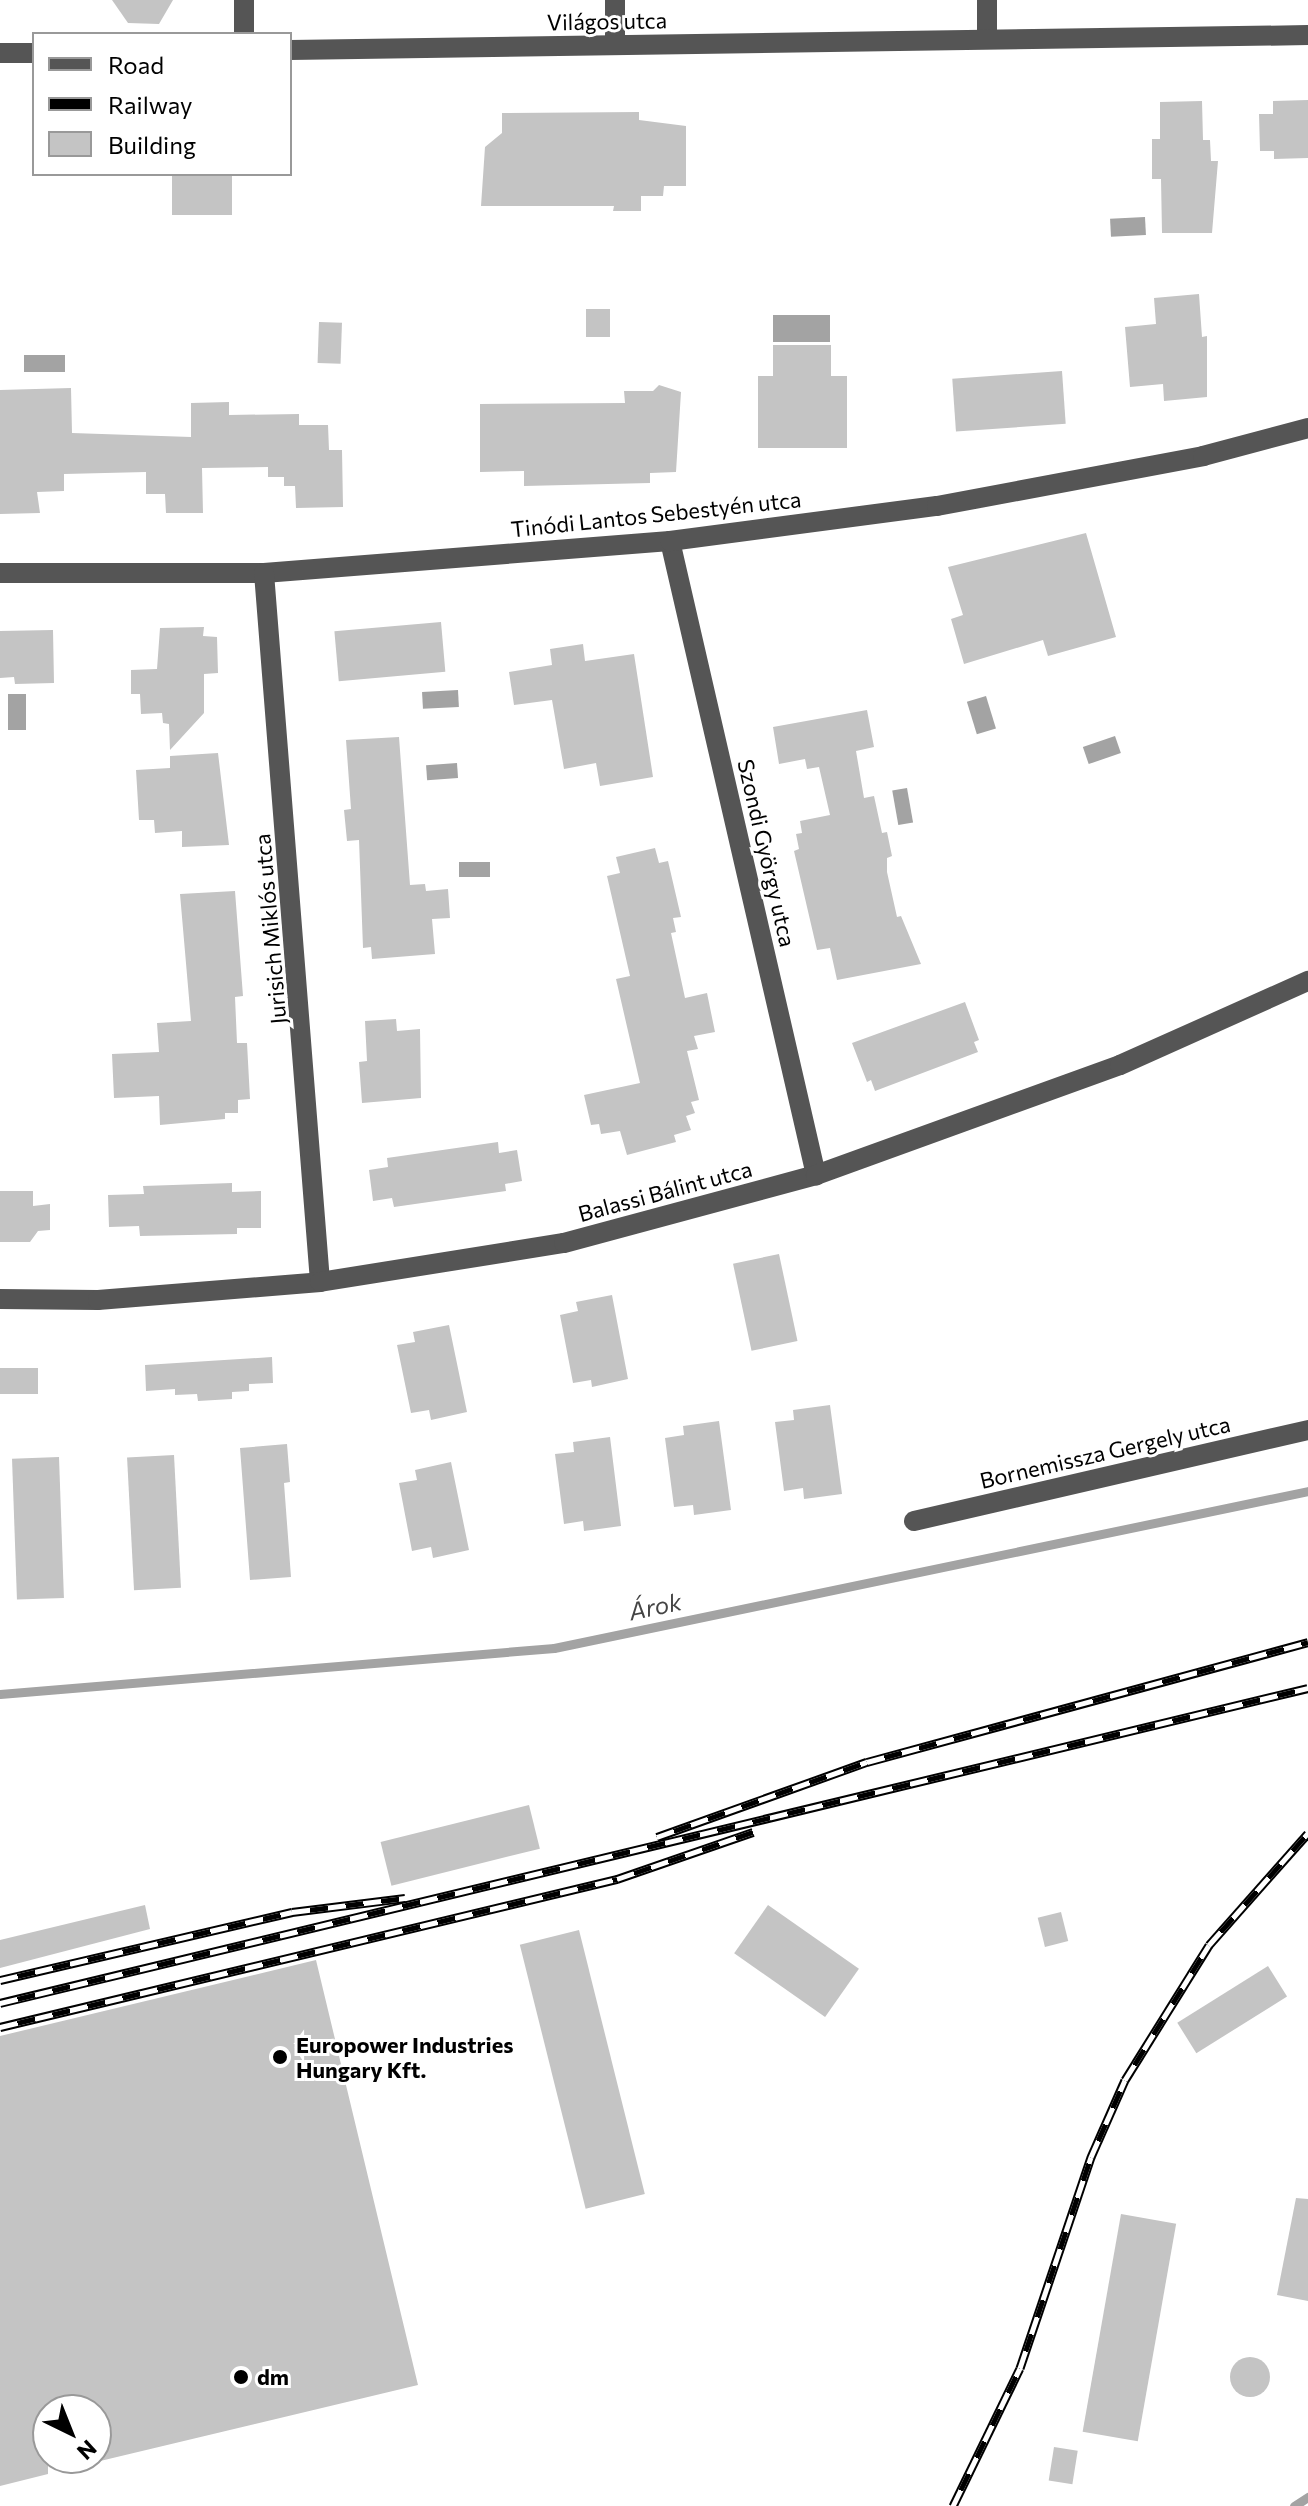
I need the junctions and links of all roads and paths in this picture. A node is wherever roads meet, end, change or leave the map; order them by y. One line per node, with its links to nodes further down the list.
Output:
1 (244, 0): 4 (street)
2 (615, 0): 7 (street)
3 (987, 0): 6 (street)
4 (244, 32)
5 (1308, 35): 6 (street, Világos utca)
6 (987, 38): 7 (street, Világos utca)
7 (615, 45): 8 (street, Világos utca)
8 (292, 50)
9 (0, 53): 10 (street)
10 (32, 53)
11 (1308, 428): 12 (street, Tinódi Lantos Sebestyén utca)
12 (670, 541): 14 (street, Tinódi Lantos Sebestyén utca); 16 (street, Szondi György utca)
13 (0, 573): 14 (street, Tinódi Lantos Sebestyén utca)
14 (264, 573): 17 (street, Jurisich Miklós utca)
15 (1308, 981): 16 (street, Balassi Bálint utca)
16 (816, 1175): 17 (street, Balassi Bálint utca)
17 (320, 1282): 18 (street, Balassi Bálint utca)
18 (0, 1299)
19 (1308, 1430): 20 (street, Bornemissza Gergely utca)
20 (914, 1521)

